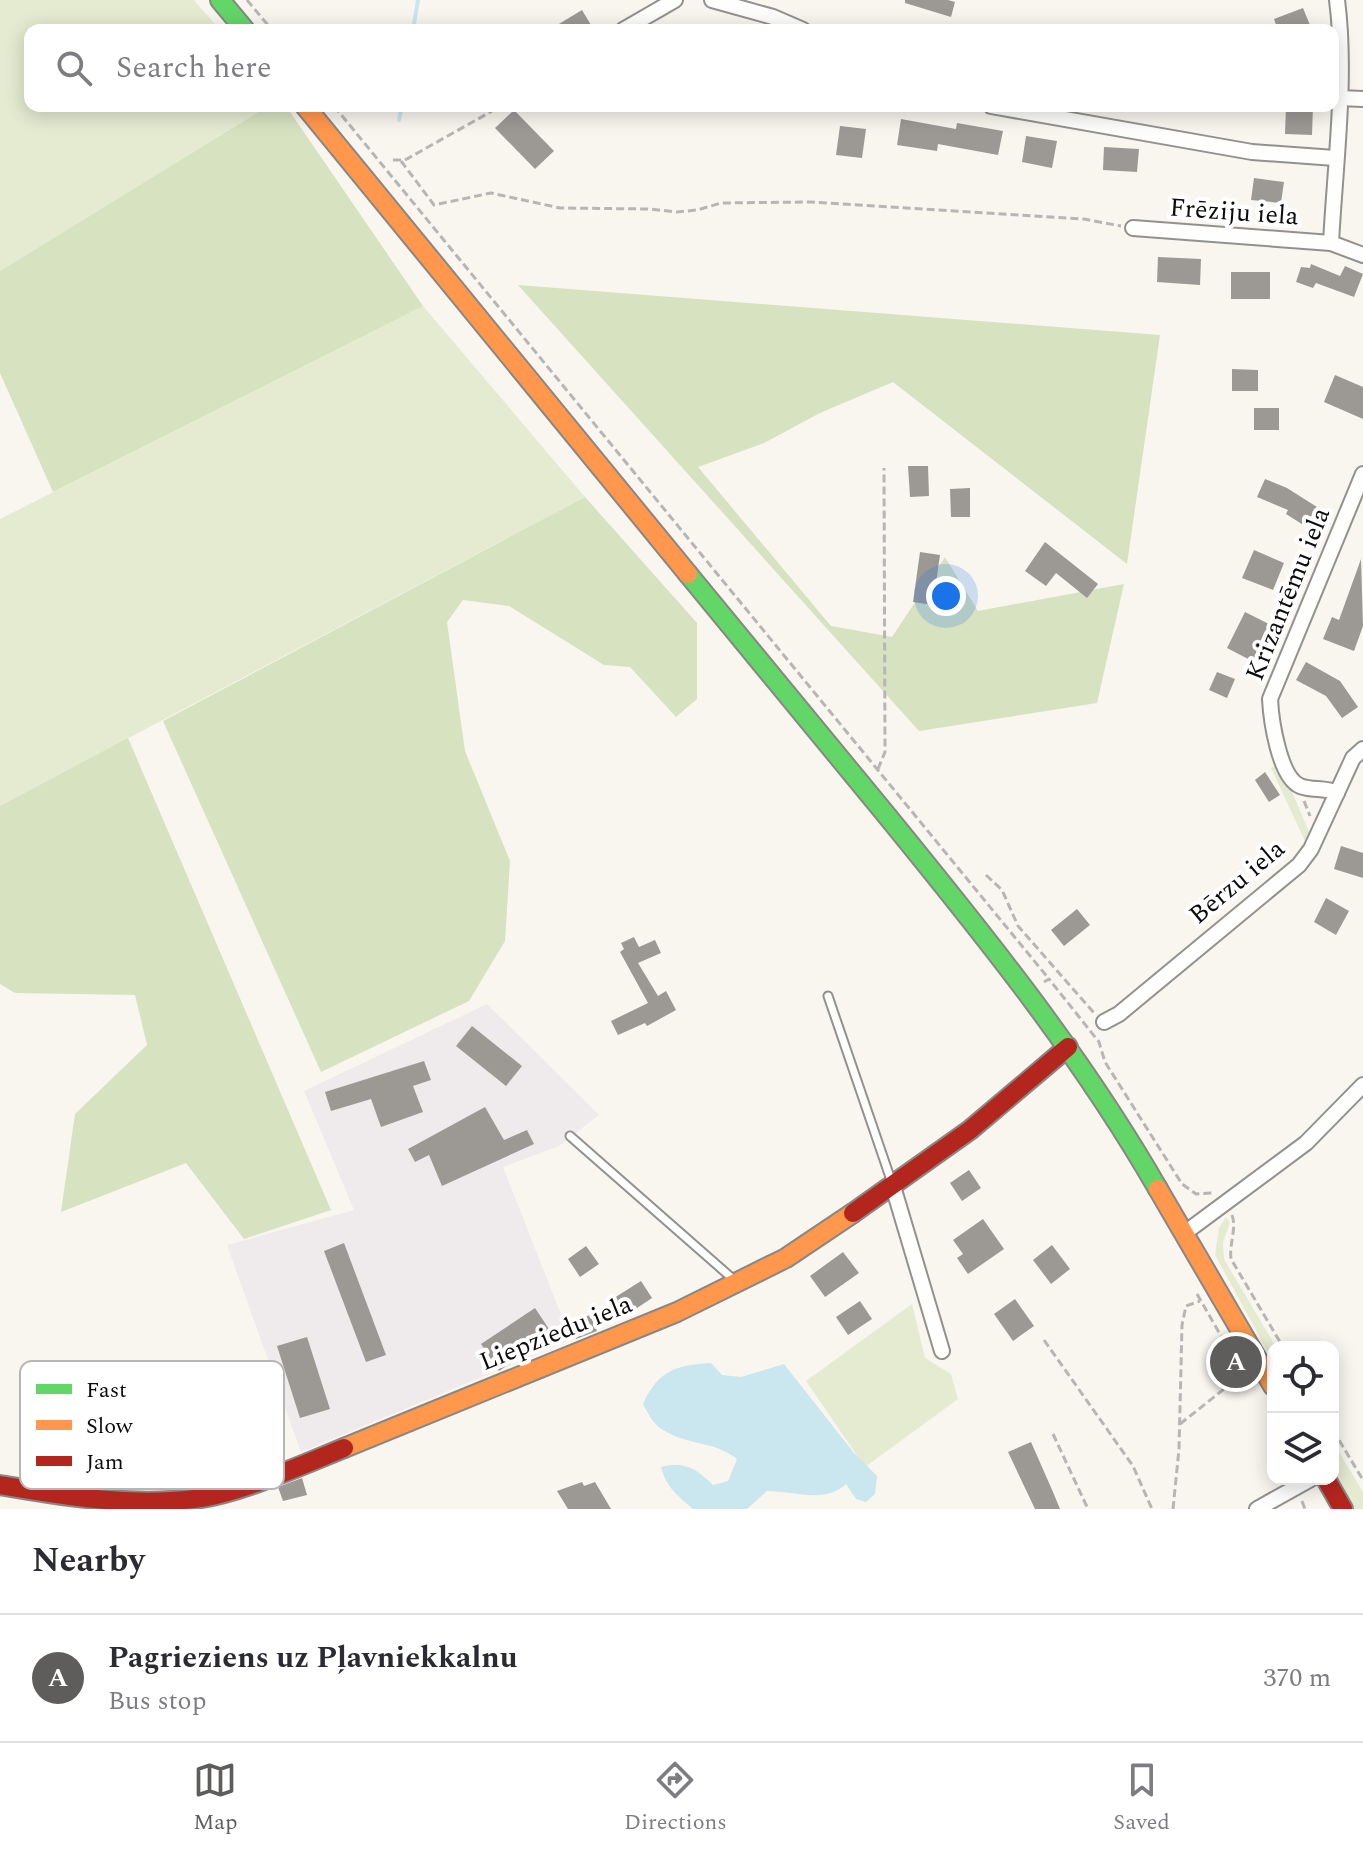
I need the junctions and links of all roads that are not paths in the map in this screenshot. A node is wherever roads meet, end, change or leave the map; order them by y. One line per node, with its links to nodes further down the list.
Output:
1 (220, 0): 5 (main road)
2 (675, 0): 6 (street)
3 (712, 0): 7 (street)
4 (1337, 0): 8 (street)
5 (240, 24)
6 (633, 24)
7 (789, 24)
8 (1339, 98): 9 (street)
9 (1363, 99)
10 (310, 112): 22 (main road)
11 (1025, 112): 13 (street)
12 (1338, 112): 13 (street)
13 (1335, 158): 15 (street)
14 (1133, 228): 15 (street, Frēziju iela)
15 (1331, 243): 16 (street, Frēziju iela)
16 (1363, 255)
17 (1363, 474): 19 (street, Krizantēmu iela)
18 (1363, 749): 19 (street, Bērzu iela)
19 (1337, 793): 21 (street, Bērzu iela)
20 (828, 996): 25 (lane)
21 (1104, 1022)
22 (1068, 1047): 25 (main road, Liepziedu iela); 26 (main road)
23 (1363, 1085): 26 (street)
24 (570, 1136): 27 (lane)
25 (892, 1183): 27 (main road, Liepziedu iela); 28 (street)
26 (1186, 1232): 29 (main road)
27 (737, 1285): 30 (main road, Liepziedu iela)
28 (942, 1351)
29 (1267, 1375)
30 (284, 1472)
31 (0, 1485): 34 (main road, Liepziedu iela)
32 (1300, 1485): 38 (street)
33 (1329, 1485): 39 (main road)
34 (20, 1488)
35 (23, 1489): 37 (main road, Liepziedu iela)
36 (231, 1489): 37 (main road, Liepziedu iela)
37 (131, 1506)
38 (1257, 1509)
39 (1343, 1509)

